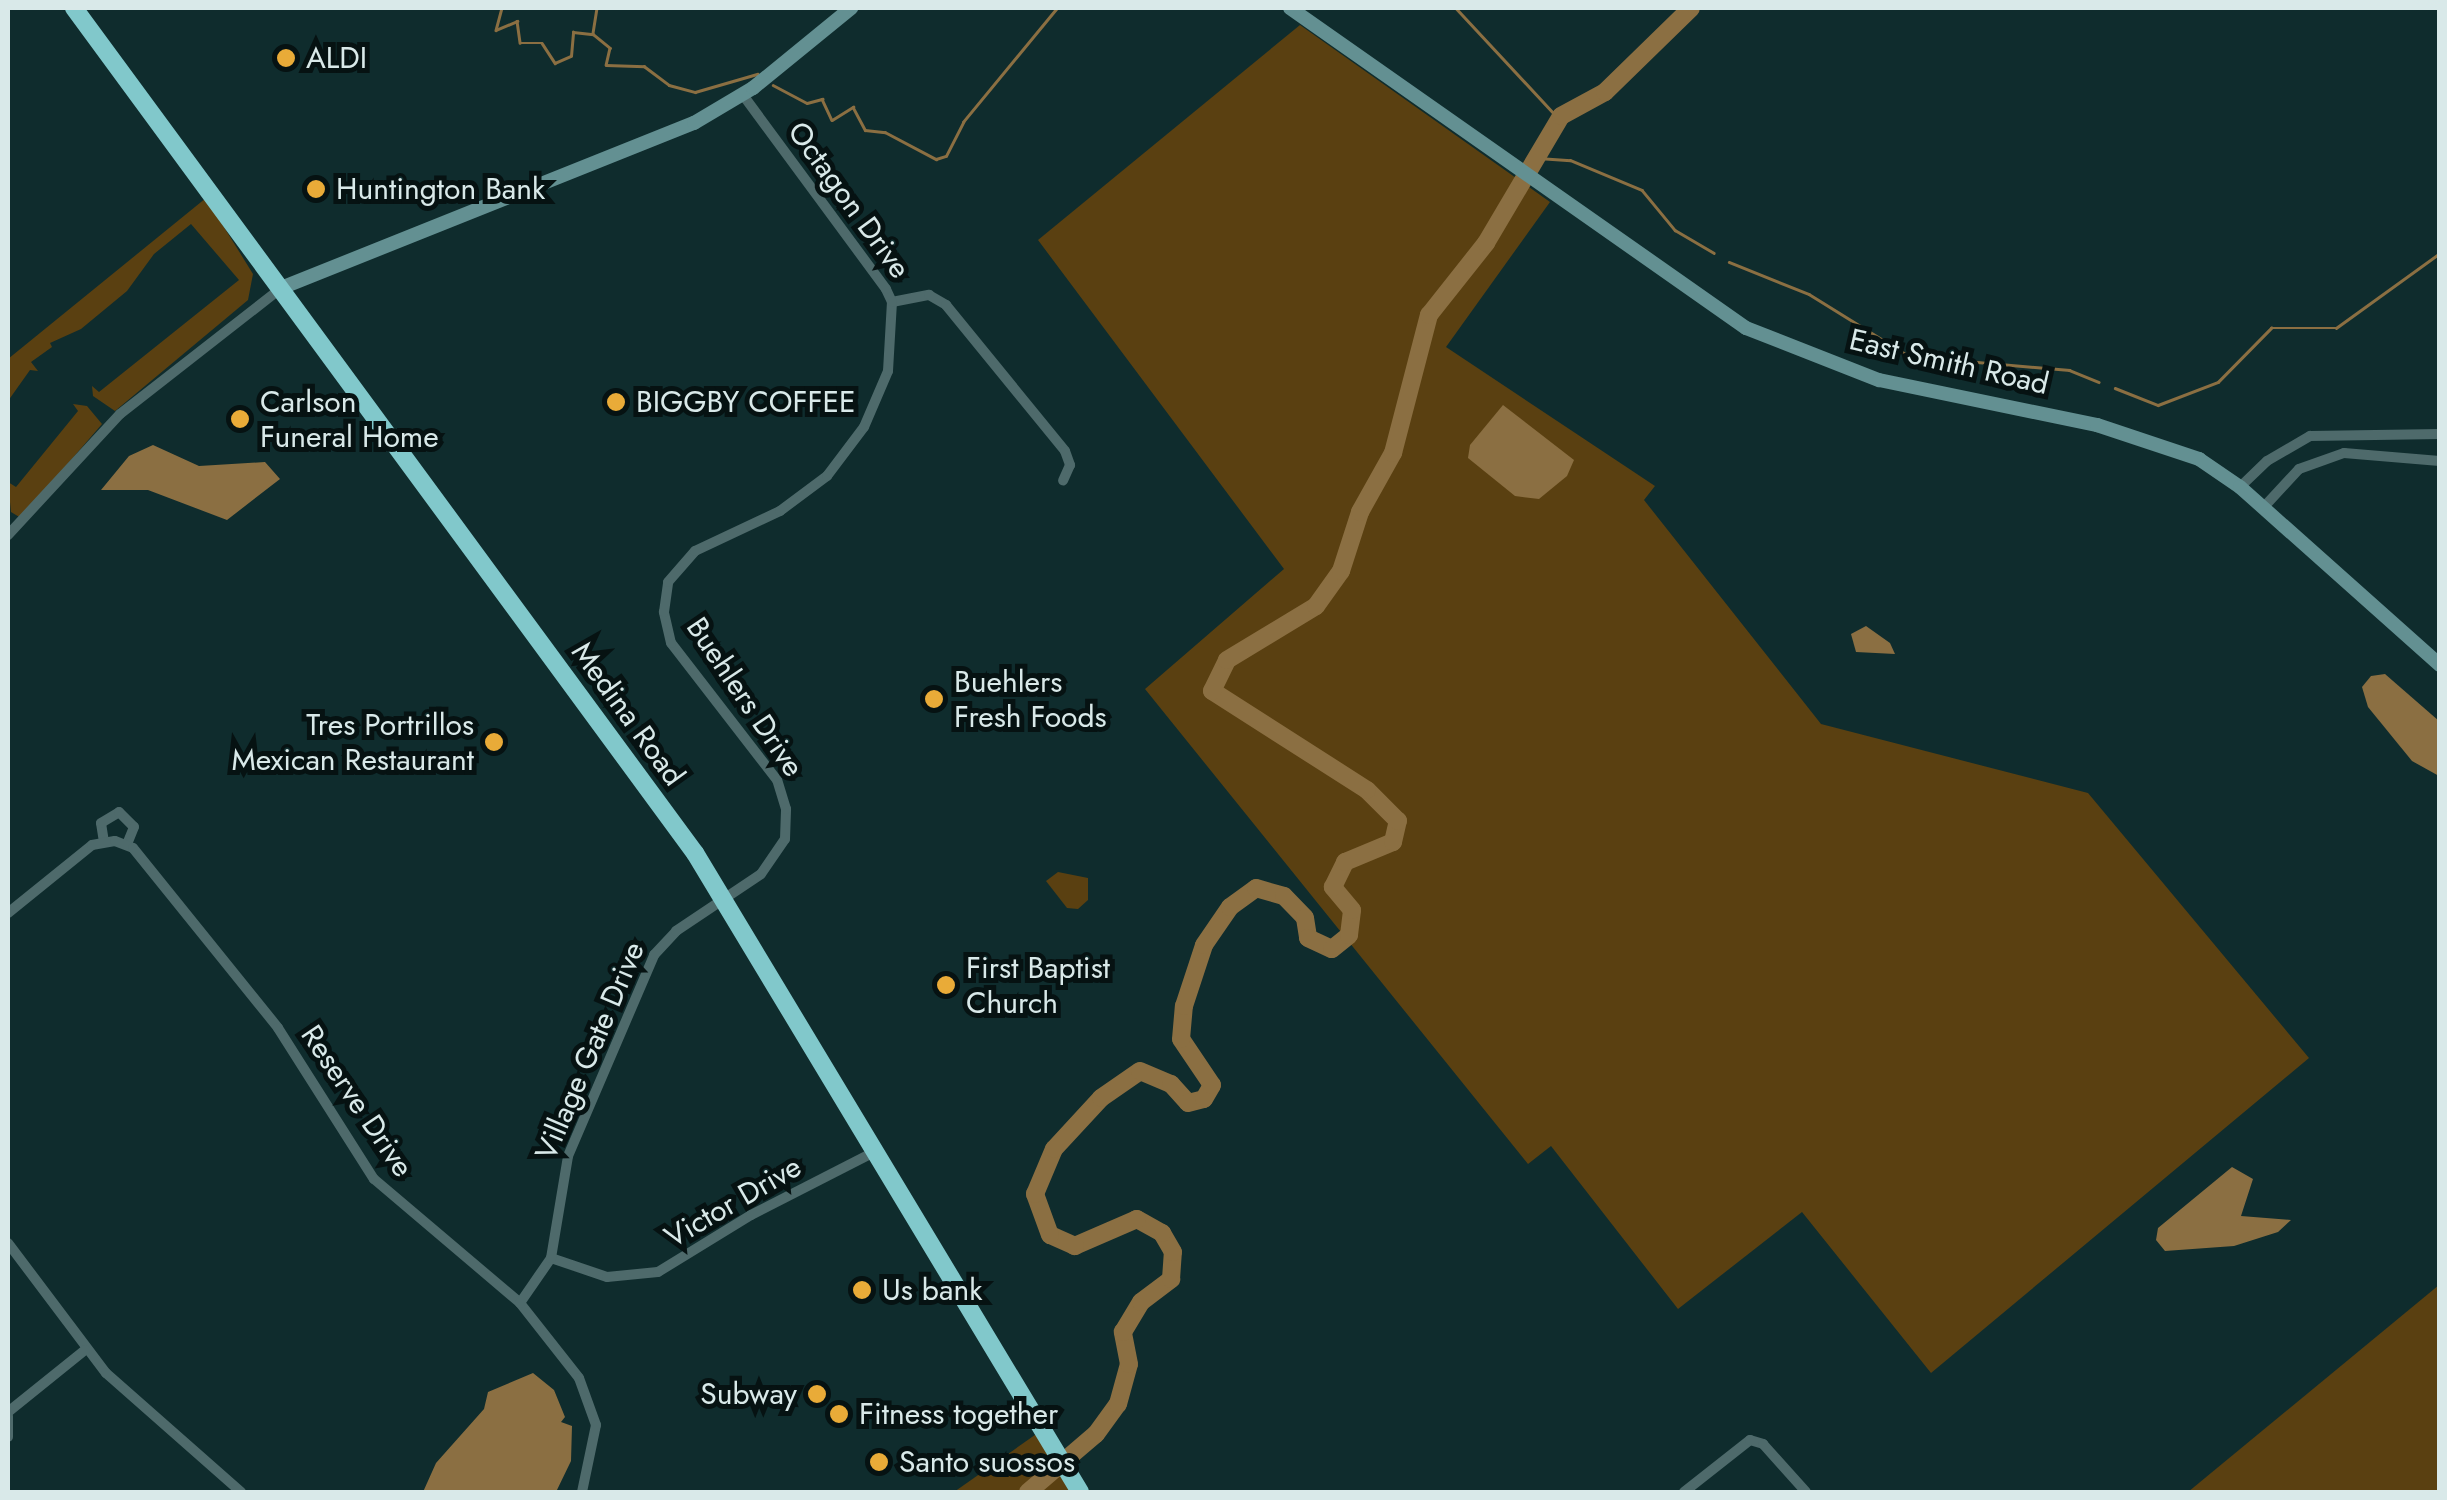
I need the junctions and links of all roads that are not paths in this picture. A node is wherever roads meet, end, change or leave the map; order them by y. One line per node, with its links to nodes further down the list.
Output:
1 (74, 8): 5 (highway, Medina Road)
2 (850, 8): 4 (street)
3 (1290, 8): 10 (street, East Smith Road)
4 (742, 95): 5 (street); 6 (street, Octagon Drive)
5 (281, 288): 12 (street); 16 (highway, Medina Road)
6 (892, 302): 9 (street, Octagon Drive); 16 (street, Buehlers Drive)
7 (2440, 434): 10 (street)
8 (2440, 461): 11 (street)
9 (1063, 481)
10 (2240, 487): 11 (street, East Smith Road)
11 (2263, 508): 13 (street, East Smith Road)
12 (8, 535)
13 (2440, 665)
14 (106, 841): 15 (street); 15 (street, Reserve Drive); 17 (street)
15 (127, 844): 21 (street, Reserve Drive)
16 (724, 900): 18 (highway, Medina Road); 20 (street, Village Gate Drive)
17 (8, 914)
18 (878, 1151): 20 (street, Victor Drive); 25 (highway, Medina Road)
19 (8, 1243): 22 (street)
20 (551, 1258): 21 (street, Village Gate Drive)
21 (520, 1303): 27 (street, Reserve Drive)
22 (85, 1350): 23 (street); 26 (street)
23 (8, 1414): 24 (street)
24 (8, 1436)
25 (1079, 1491)
26 (241, 1492)
27 (582, 1492)
28 (1684, 1492): 29 (street)
29 (1806, 1492)

